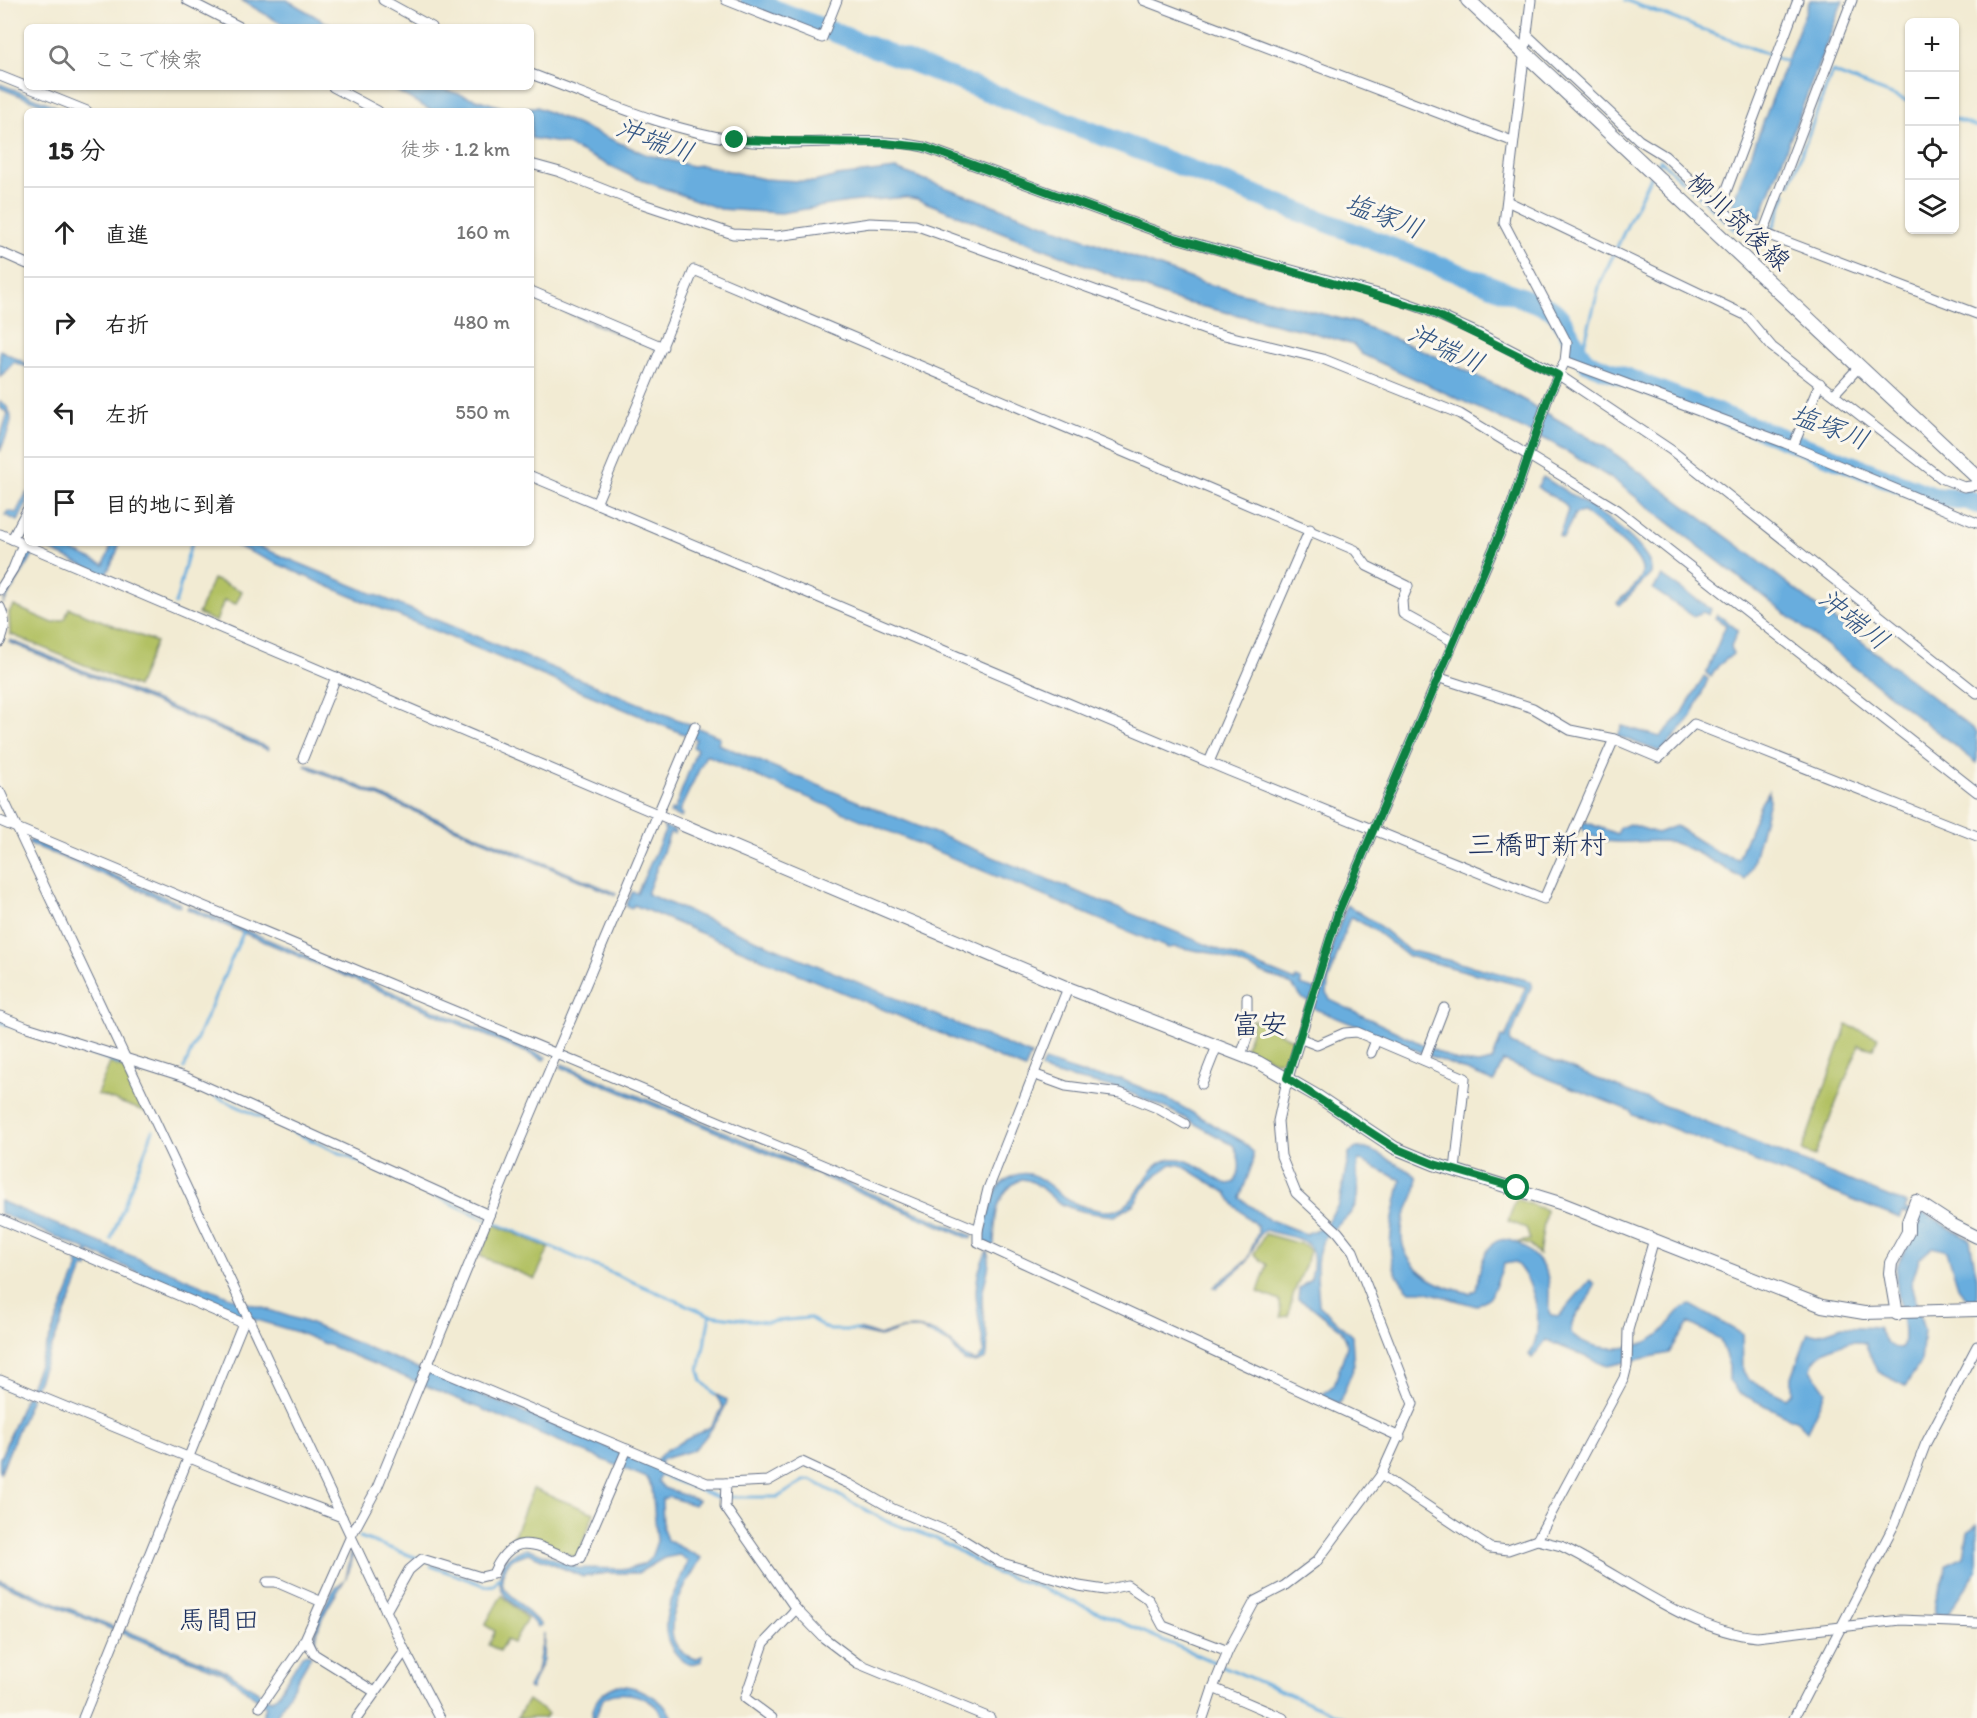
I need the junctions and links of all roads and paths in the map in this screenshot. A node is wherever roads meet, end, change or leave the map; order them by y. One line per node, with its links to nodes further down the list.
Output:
1 (187, 0): 10 (street)
2 (383, 0): 11 (street)
3 (726, 0): 4 (street)
4 (837, 0)
5 (1143, 0): 21 (street)
6 (1468, 0): 13 (main road, 柳川筑後線)
7 (1531, 0): 12 (street)
8 (1798, 0): 24 (street)
9 (1852, 0): 25 (street)
10 (234, 24)
11 (427, 24)
12 (1527, 35): 13 (street); 24 (street)
13 (1524, 51): 21 (street); 32 (main road, 柳川筑後線)
14 (534, 75): 33 (street)
15 (0, 76): 16 (street)
16 (24, 86)
17 (35, 90): 19 (street)
18 (339, 90): 20 (street)
19 (80, 108)
20 (372, 108)
21 (1512, 141): 23 (street)
22 (534, 166): 37 (street)
23 (1509, 202): 31 (street); 34 (street)
24 (1721, 206): 25 (street)
25 (1763, 233): 29 (street)
26 (0, 252): 27 (street)
27 (24, 263)
28 (534, 292): 30 (street)
29 (1977, 314)
30 (663, 347): 41 (street); 44 (street)
31 (1565, 361): 33 (street); 36 (street)
32 (1859, 367): 35 (street); 39 (main road, 柳川筑後線)
33 (1558, 375): 37 (street); 55 (street)
34 (1820, 383): 35 (street); 36 (street)
35 (1834, 394): 40 (street)
36 (1792, 446): 43 (street)
37 (1527, 457): 51 (street); 61 (street)
38 (534, 477): 41 (street)
39 (1977, 477)
40 (1977, 485)
41 (596, 504): 59 (street)
42 (24, 516): 46 (street)
43 (1977, 523)
44 (1310, 530): 51 (street); 59 (street)
45 (0, 534): 46 (street)
46 (12, 539): 47 (street)
47 (23, 544): 49 (street)
48 (28, 546): 53 (street)
49 (0, 591)
50 (0, 607): 52 (street)
51 (1452, 641): 54 (street)
52 (0, 642)
53 (336, 677): 58 (street); 62 (street)
54 (1437, 677): 57 (street); 66 (street)
55 (1977, 693)
56 (695, 726): 62 (street)
57 (1614, 739): 66 (street); 67 (street)
58 (303, 758)
59 (1209, 762): 66 (street)
60 (0, 792): 65 (street)
61 (1977, 792)
62 (662, 816): 64 (street); 76 (street)
63 (0, 821): 65 (street)
64 (683, 825): 68 (street)
65 (17, 828): 76 (street); 78 (street)
66 (1374, 831): 72 (street)
67 (1977, 836)
68 (1068, 988): 74 (street); 80 (street)
69 (1246, 998): 77 (street)
70 (1444, 1008): 79 (street)
71 (0, 1016): 78 (street)
72 (1299, 1038): 73 (street); 81 (street)
73 (1376, 1040): 75 (street); 79 (street)
74 (1217, 1046): 77 (street); 82 (street)
75 (1371, 1053)
76 (556, 1054): 85 (street); 87 (street)
77 (1241, 1055): 81 (street)
78 (126, 1060): 85 (street); 92 (street)
79 (1424, 1060): 84 (street)
80 (1034, 1072): 83 (street); 87 (street)
81 (1287, 1078): 84 (street); 96 (street)
82 (1202, 1084)
83 (1185, 1124)
84 (1455, 1170): 89 (street)
85 (489, 1215): 94 (street)
86 (0, 1219): 92 (street)
87 (978, 1230): 96 (street)
88 (1977, 1237): 91 (street)
89 (1654, 1239): 91 (street); 103 (street)
90 (1977, 1311): 91 (street)
91 (1899, 1314)
92 (248, 1321): 98 (street); 101 (street)
93 (1977, 1346): 109 (street)
94 (427, 1365): 97 (street); 102 (street)
95 (0, 1380): 98 (street)
96 (1400, 1437): 99 (street)
97 (627, 1449): 100 (street); 107 (street)
98 (190, 1457): 101 (street); 116 (street)
99 (1381, 1475): 103 (street); 112 (street)
100 (726, 1484): 106 (street); 112 (street)
101 (342, 1517): 102 (street)
102 (351, 1536): 105 (street); 107 (street)
103 (1537, 1540): 109 (street)
104 (267, 1582): 105 (street)
105 (322, 1602): 110 (street)
106 (796, 1609): 119 (street); 120 (street)
107 (386, 1611): 111 (street)
108 (1977, 1623): 109 (street)
109 (1841, 1625): 123 (street)
110 (306, 1638): 114 (street); 115 (street)
111 (405, 1651): 114 (street); 118 (street)
112 (1228, 1651): 113 (street)
113 (1213, 1688): 121 (street); 122 (street)
114 (375, 1692): 117 (street)
115 (260, 1707)
116 (82, 1718)
117 (357, 1718)
118 (440, 1718)
119 (772, 1718)
120 (990, 1718)
121 (1203, 1718)
122 (1283, 1718)
123 (1794, 1718)

